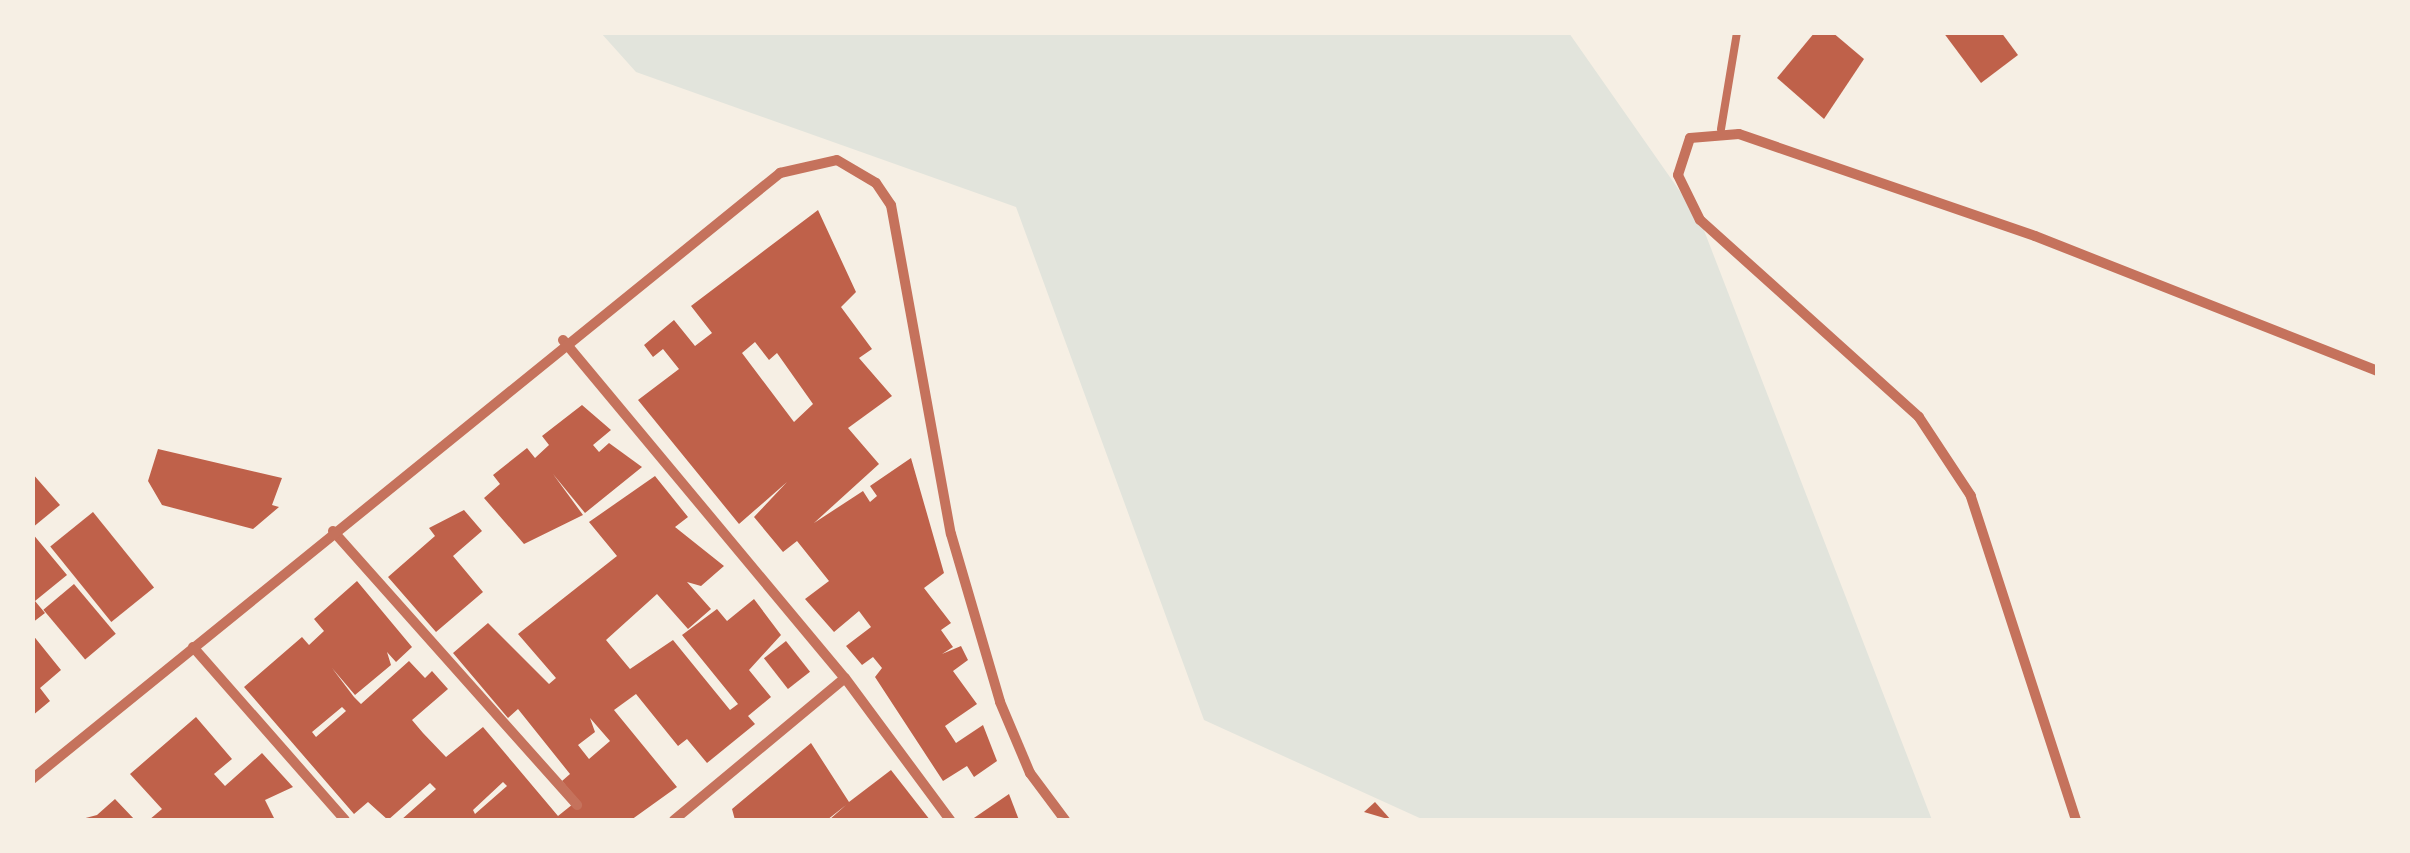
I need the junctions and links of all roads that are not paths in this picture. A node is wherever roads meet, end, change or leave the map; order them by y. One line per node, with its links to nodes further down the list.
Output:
1 (1736, 32): 2 (lane)
2 (1720, 130): 4 (street); 14 (street)
3 (563, 340): 5 (street); 7 (street); 13 (street)
4 (2378, 371)
5 (333, 530): 6 (street); 9 (street)
6 (193, 647): 8 (street); 10 (street)
7 (845, 678): 11 (street); 12 (street)
8 (32, 779)
9 (577, 805)
10 (345, 820)
11 (674, 820)
12 (950, 820)
13 (1066, 820)
14 (2076, 820)

